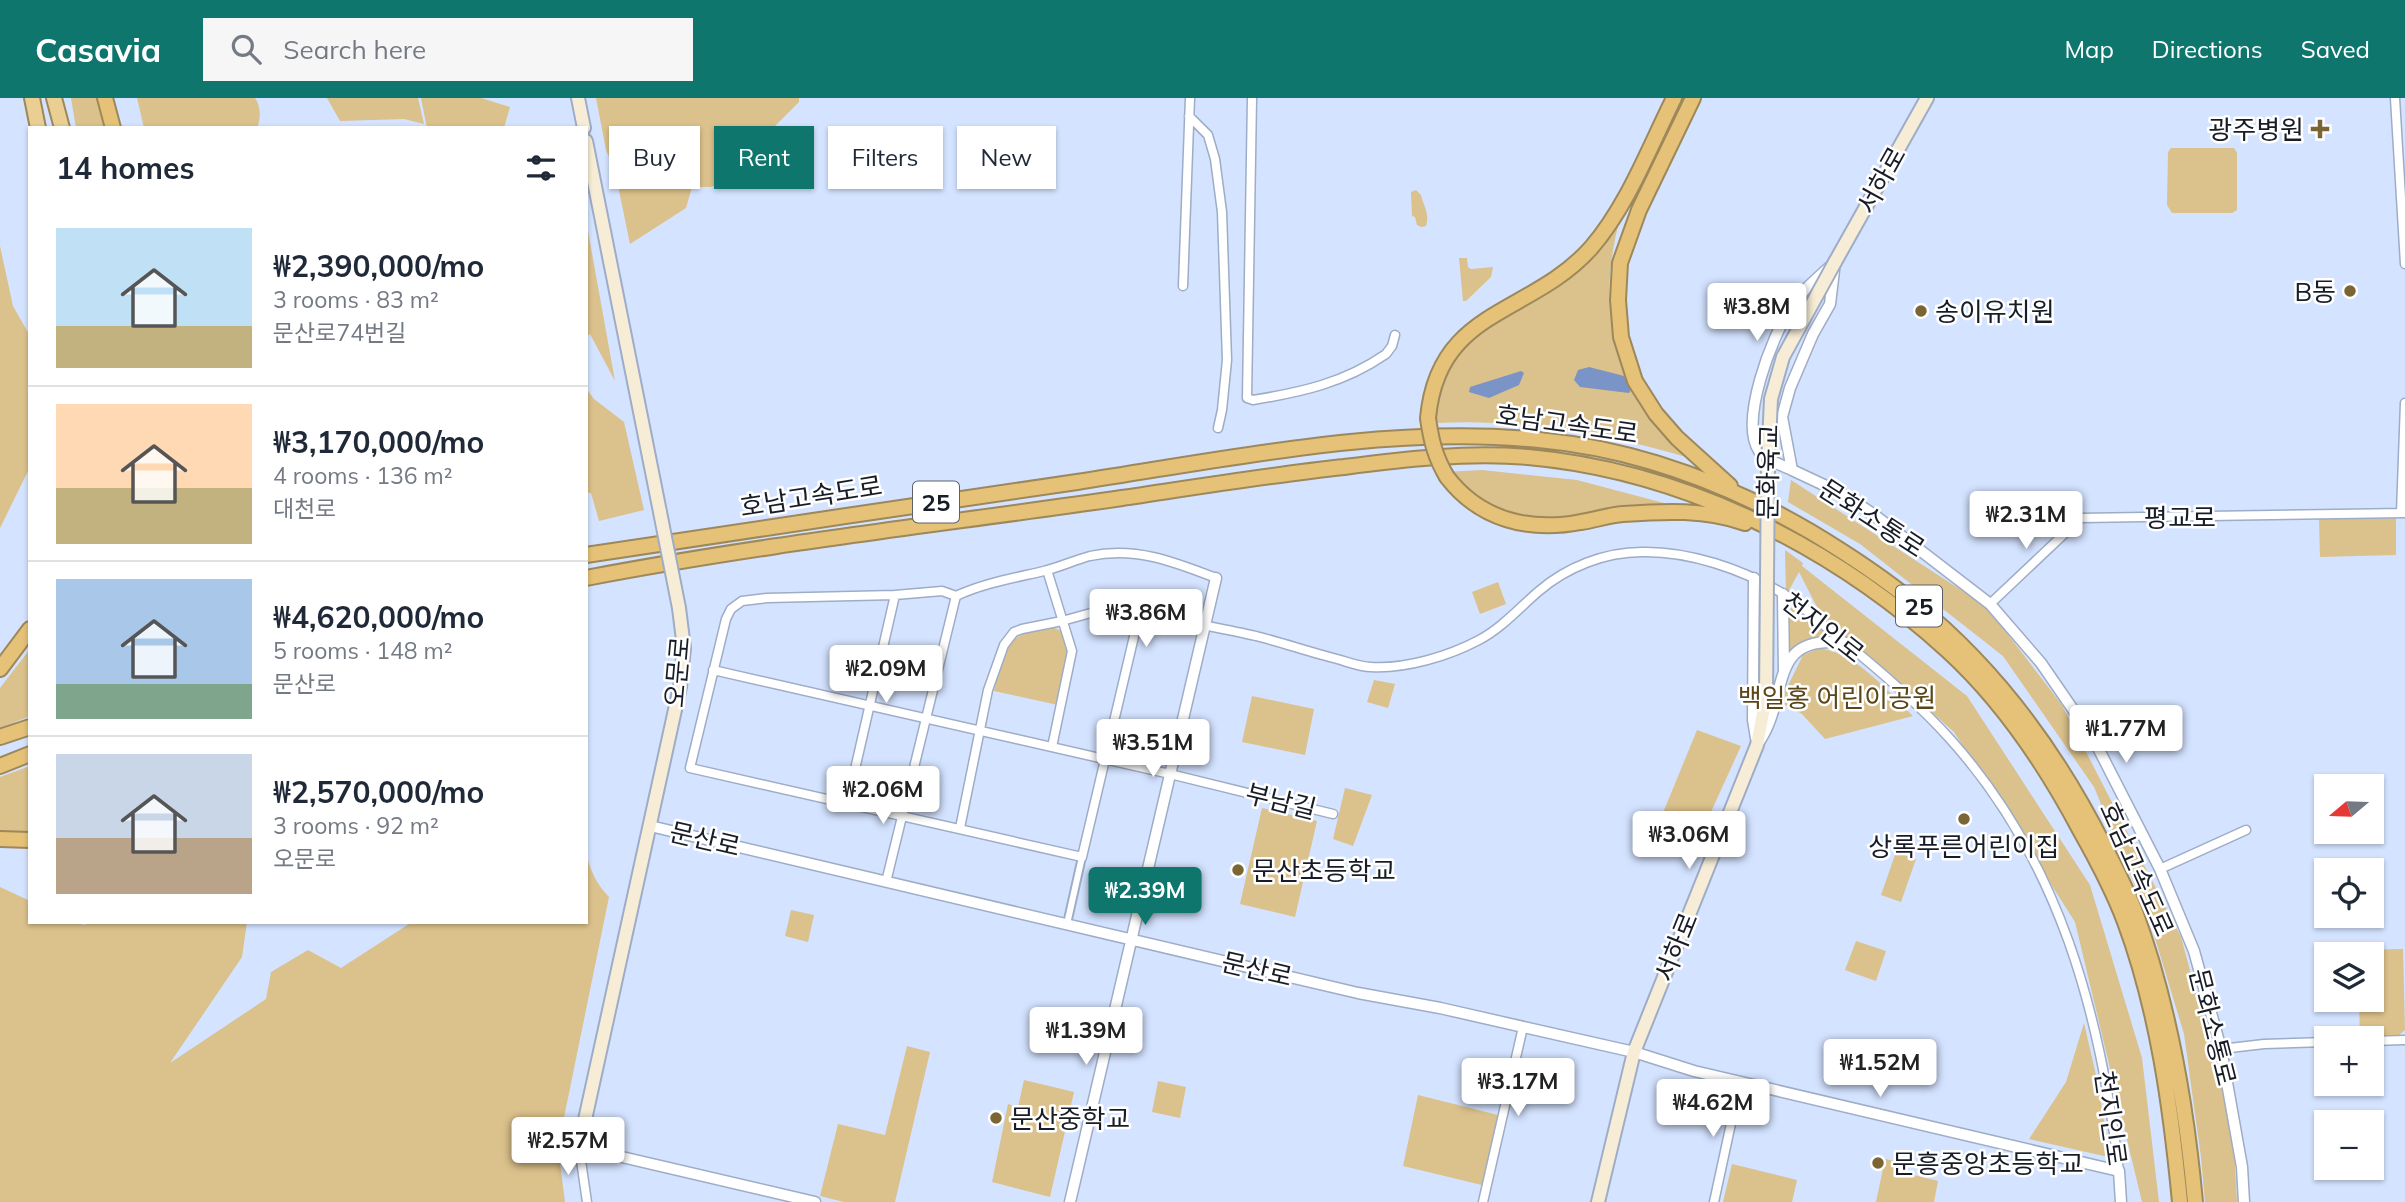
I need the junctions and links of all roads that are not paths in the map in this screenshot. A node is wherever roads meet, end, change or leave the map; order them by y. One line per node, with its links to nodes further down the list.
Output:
1 (32, 98): 12 (highway)
2 (54, 98): 13 (highway)
3 (105, 98): 14 (highway)
4 (578, 98): 15 (main road)
5 (1190, 98): 11 (street)
6 (1252, 98): 20 (street)
7 (1674, 98): 45 (highway, bridge)
8 (1693, 98): 24 (highway)
9 (1927, 98): 17 (main road, 서하로)
10 (2395, 98): 18 (street)
11 (1189, 116): 19 (street); 22 (street)
12 (38, 126)
13 (61, 126)
14 (112, 126)
15 (584, 126)
16 (588, 151): 61 (main road, 오문로, bridge)
17 (1835, 262): 23 (street, 문화소통로); 23 (street, 문화소통로); 46 (main road, 문화육교, bridge)
18 (2405, 264)
19 (1183, 286)
20 (1395, 335)
21 (2405, 403): 25 (street)
22 (1218, 428)
23 (1792, 470): 36 (street, 문화소통로)
24 (1742, 497): 26 (highway, 호남고속도로 / 25); 88 (highway, 호남고속도로 / 25)
25 (2403, 513): 36 (street, 평교로)
26 (588, 555)
27 (644, 567): 29 (highway, 호남고속도로 / 25); 32 (highway); 45 (highway, 호남고속도로 / 25)
28 (1047, 570): 30 (street); 35 (street); 38 (street)
29 (588, 578)
30 (1216, 578): 39 (street)
31 (1754, 578): 33 (street, 천지인로); 39 (street, 천지인로); 52 (street)
32 (588, 586)
33 (1783, 594): 41 (street, 천지인로); 44 (street)
34 (895, 595): 35 (street); 43 (street); 47 (street)
35 (956, 596): 48 (street)
36 (1990, 604): 67 (street, 문화소통로)
37 (1140, 611): 38 (street, 천지인로); 39 (street, 천지인로); 55 (street)
38 (1062, 621): 50 (street, 천지인로); 53 (street)
39 (1206, 626): 57 (street)
40 (28, 632): 42 (highway)
41 (1845, 643): 44 (street); 79 (street, 천지인로)
42 (0, 669)
43 (713, 670): 47 (street, 부남길); 58 (street)
44 (1784, 672): 52 (street)
45 (1978, 681): 87 (highway, 호남고속도로 / 25)
46 (1766, 697): 52 (main road, 서하로)
47 (871, 707): 48 (street, 부남길); 58 (street)
48 (925, 719): 50 (street, 부남길); 60 (street)
49 (28, 728): 51 (highway)
50 (981, 732): 53 (street, 부남길); 62 (street)
51 (0, 737)
52 (1757, 745): 76 (main road, 서하로)
53 (1052, 747): 55 (street, 부남길)
54 (28, 755): 56 (highway)
55 (1106, 760): 57 (street, 부남길); 66 (street)
56 (0, 766)
57 (1170, 774): 59 (street, 부남길); 70 (street)
58 (847, 804): 60 (street)
59 (1333, 814)
60 (903, 816): 62 (street); 68 (street)
61 (650, 826): 68 (street, 문산로); 78 (main road, 오문로)
62 (960, 828): 66 (street)
63 (2246, 830): 67 (street)
64 (0, 839): 65 (highway)
65 (28, 840)
66 (1082, 857): 69 (street)
67 (2160, 869): 75 (street, 문화소통로)
68 (886, 882): 69 (street, 문산로)
69 (1067, 924): 70 (street, 문산로)
70 (1132, 939): 71 (street, 문산로); 82 (street)
71 (1523, 1027): 76 (street, 문산로); 83 (street)
72 (2405, 1040): 73 (street)
73 (2384, 1041)
74 (2314, 1042): 75 (street)
75 (2221, 1049): 89 (street, 문화소통로)
76 (1634, 1052): 77 (street, 문산로); 84 (main road, 서하로)
77 (1740, 1082): 79 (street, 문산로); 85 (street)
78 (579, 1147): 80 (street, 오문로); 81 (street)
79 (2119, 1171): 86 (street, 천지인로)
80 (587, 1202)
81 (815, 1202)
82 (1070, 1202)
83 (1483, 1202)
84 (1598, 1202)
85 (1714, 1202)
86 (2121, 1202)
87 (2180, 1202)
88 (2195, 1202)
89 (2244, 1202)

